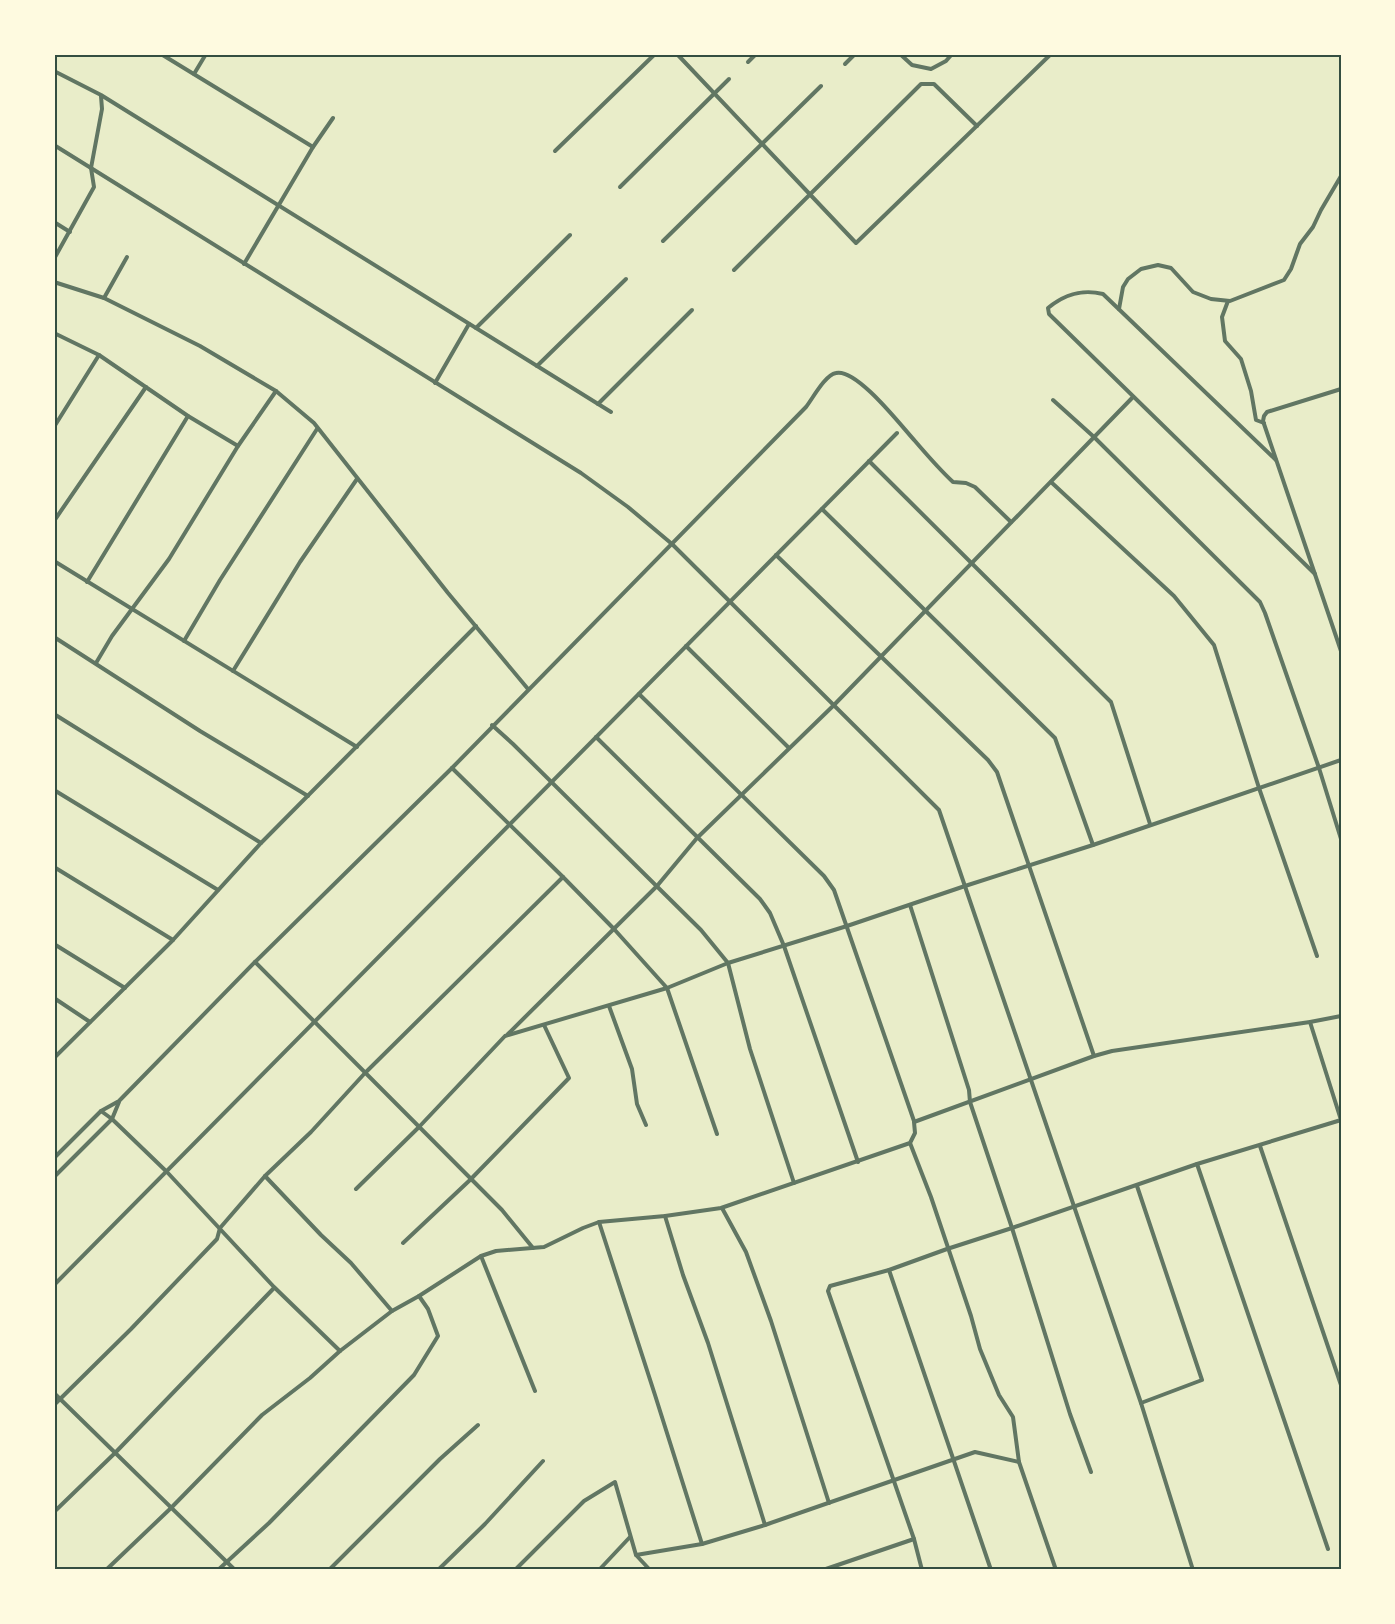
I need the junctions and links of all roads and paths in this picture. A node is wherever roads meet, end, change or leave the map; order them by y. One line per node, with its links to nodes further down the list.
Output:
1 (161, 54): 13 (street)
2 (207, 54): 13 (street)
3 (655, 54): 23 (street)
4 (677, 54): 16 (street)
5 (756, 54): 10 (street)
6 (855, 54): 11 (street)
7 (900, 54): 8 (street)
8 (952, 54)
9 (1051, 54): 19 (street)
10 (747, 62)
11 (845, 64)
12 (54, 71): 17 (street)
13 (194, 74): 22 (street)
14 (729, 79): 16 (street)
15 (821, 86): 20 (street)
16 (714, 94): 20 (street); 26 (street)
17 (101, 95): 24 (street); 28 (street)
18 (333, 118): 22 (street)
19 (977, 126): 27 (street); 27 (street)
20 (762, 143): 27 (street); 32 (street)
21 (54, 146): 24 (street)
22 (313, 147): 28 (street)
23 (555, 151)
24 (91, 168): 30 (street); 35 (street)
25 (1341, 176): 40 (street)
26 (620, 187)
27 (810, 194): 36 (street)
28 (279, 206): 35 (street); 43 (street)
29 (54, 222): 30 (street)
30 (70, 232): 34 (street)
31 (570, 235): 44 (street)
32 (663, 241)
33 (127, 257): 39 (street)
34 (54, 260)
35 (244, 264): 48 (street)
36 (734, 270)
37 (626, 279): 47 (street)
38 (54, 282): 39 (street)
39 (104, 298): 51 (street)
40 (1227, 301): 41 (street); 57 (street)
41 (1119, 309): 52 (street); 63 (street)
42 (692, 310): 54 (street)
43 (469, 324): 44 (street); 48 (street)
44 (476, 328): 47 (street)
45 (54, 333): 46 (street)
46 (99, 355): 49 (street); 58 (street)
47 (537, 366): 54 (street)
48 (435, 383): 70 (street)
49 (146, 387): 56 (street); 68 (street)
50 (1341, 389): 57 (street)
51 (276, 392): 59 (street); 62 (street)
52 (1133, 397): 61 (street); 74 (street)
53 (1053, 400): 61 (street)
54 (598, 404): 55 (street)
55 (611, 412)
56 (188, 416): 62 (street); 75 (street)
57 (1264, 423): 63 (street)
58 (54, 427)
59 (317, 429): 65 (street); 82 (street)
60 (897, 433): 64 (street)
61 (1094, 437): 66 (street); 98 (street)
62 (238, 446): 77 (street)
63 (1276, 460): 74 (street)
64 (869, 461): 67 (street); 73 (street)
65 (357, 479): 79 (street); 87 (street)
66 (1051, 482): 69 (street); 100 (street)
67 (822, 509): 71 (street); 78 (street)
68 (54, 521)
69 (1011, 522): 70 (street); 73 (street)
70 (672, 544): 76 (street); 88 (street)
71 (776, 555): 76 (street); 85 (street)
72 (54, 561): 75 (street)
73 (971, 563): 78 (street); 104 (street)
74 (1315, 574): 81 (street)
75 (87, 582): 77 (street)
76 (729, 603): 83 (street); 90 (street)
77 (132, 609): 82 (street); 86 (street)
78 (926, 610): 85 (street); 109 (street)
79 (476, 626): 88 (street); 94 (street)
80 (54, 637): 86 (street)
81 (1339, 637): 84 (street)
82 (184, 641): 87 (street)
83 (686, 646): 89 (street); 95 (street)
84 (1341, 651)
85 (881, 656): 90 (street); 110 (street)
86 (96, 663): 103 (street)
87 (233, 671): 94 (street)
88 (528, 689): 92 (street)
89 (639, 694): 93 (street); 102 (street)
90 (834, 705): 95 (street); 114 (street)
91 (54, 714): 108 (street)
92 (492, 725): 97 (street); 99 (street)
93 (596, 737): 99 (street); 106 (street)
94 (357, 747): 103 (street)
95 (789, 748): 102 (street)
96 (1341, 760): 98 (street)
97 (452, 768): 105 (street); 123 (street)
98 (1319, 768): 100 (street); 107 (street)
99 (552, 782): 105 (street); 113 (street)
100 (1259, 788): 104 (street); 122 (street)
101 (54, 790): 115 (street)
102 (742, 794): 106 (street); 117 (street)
103 (308, 796): 108 (street)
104 (1150, 824): 109 (street)
105 (509, 825): 112 (street); 131 (street)
106 (697, 838): 113 (street); 121 (street)
107 (1341, 839)
108 (261, 843): 115 (street)
109 (1093, 845): 110 (street)
110 (1029, 865): 114 (street); 135 (street)
111 (54, 867): 119 (street)
112 (563, 877): 118 (street); 137 (street)
113 (657, 886): 118 (street); 124 (street)
114 (965, 886): 116 (street); 138 (street)
115 (218, 890): 119 (street)
116 (910, 905): 117 (street); 140 (street)
117 (847, 926): 121 (street); 144 (street)
118 (614, 929): 126 (street); 134 (street)
119 (173, 940): 125 (street)
120 (54, 944): 125 (street)
121 (784, 946): 124 (street); 151 (street)
122 (1317, 956)
123 (255, 962): 131 (street); 139 (street)
124 (728, 963): 126 (street); 157 (street)
125 (124, 987): 130 (street)
126 (667, 988): 128 (street); 147 (street)
127 (54, 999): 130 (street)
128 (609, 1006): 133 (street); 145 (street)
129 (1341, 1016): 132 (street)
130 (90, 1022): 136 (street)
131 (314, 1022): 137 (street); 153 (street)
132 (1310, 1022): 135 (street); 143 (street)
133 (544, 1025): 134 (street); 156 (street)
134 (505, 1036): 146 (street)
135 (1094, 1056): 138 (street)
136 (54, 1058)
137 (365, 1073): 146 (street); 154 (street)
138 (1030, 1080): 140 (street); 160 (street)
139 (119, 1101): 141 (street); 142 (street)
140 (970, 1102): 144 (street); 165 (street)
141 (101, 1111): 142 (street); 150 (street)
142 (112, 1119): 153 (street); 155 (street)
143 (1341, 1120): 149 (street)
144 (914, 1122): 148 (street)
145 (646, 1125)
146 (419, 1127): 156 (street); 159 (street)
147 (717, 1134)
148 (910, 1143): 151 (street); 168 (street)
149 (1260, 1146): 152 (street); 176 (street)
150 (54, 1158)
151 (858, 1162): 157 (street)
152 (1197, 1164): 158 (street); 196 (street)
153 (167, 1172): 164 (street); 171 (street)
154 (265, 1176): 164 (street); 174 (street)
155 (54, 1177)
156 (470, 1180): 166 (street); 167 (street)
157 (794, 1183): 161 (street)
158 (1137, 1186): 160 (street); 180 (street)
159 (356, 1189)
160 (1074, 1207): 165 (street); 180 (street)
161 (722, 1208): 162 (street); 189 (street)
162 (665, 1216): 163 (street); 192 (street)
163 (599, 1222): 167 (street); 195 (street)
164 (220, 1228): 172 (street); 179 (street)
165 (1012, 1228): 168 (street); 187 (street)
166 (403, 1244)
167 (533, 1248): 169 (street)
168 (947, 1249): 170 (street); 186 (street)
169 (481, 1256): 173 (street); 177 (street)
170 (889, 1270): 184 (street); 188 (street)
171 (54, 1286)
172 (274, 1287): 175 (street); 183 (street)
173 (419, 1296): 174 (street); 198 (street)
174 (392, 1311): 175 (street)
175 (340, 1351): 190 (street)
176 (1341, 1385)
177 (535, 1391)
178 (54, 1393): 179 (street)
179 (60, 1399): 181 (street); 183 (street)
180 (1141, 1403): 211 (street)
181 (54, 1405)
182 (478, 1425): 202 (street)
183 (115, 1453): 190 (street); 191 (street)
184 (954, 1459): 186 (street); 188 (street); 209 (street)
185 (543, 1461): 203 (street)
186 (1019, 1461): 210 (street)
187 (1091, 1472)
188 (893, 1481): 189 (street); 194 (street)
189 (829, 1503): 192 (street)
190 (171, 1508): 198 (street); 199 (street)
191 (54, 1512)
192 (765, 1525): 195 (street)
193 (630, 1537): 197 (street); 204 (street); 205 (street)
194 (914, 1539): 207 (street); 208 (street)
195 (702, 1544): 197 (street)
196 (1328, 1549)
197 (636, 1555): 206 (street)
198 (227, 1562): 200 (street); 201 (street)
199 (106, 1570)
200 (218, 1570)
201 (235, 1570)
202 (329, 1570)
203 (438, 1570)
204 (514, 1570)
205 (599, 1570)
206 (650, 1570)
207 (823, 1570)
208 (922, 1570)
209 (991, 1570)
210 (1056, 1570)
211 (1193, 1570)

